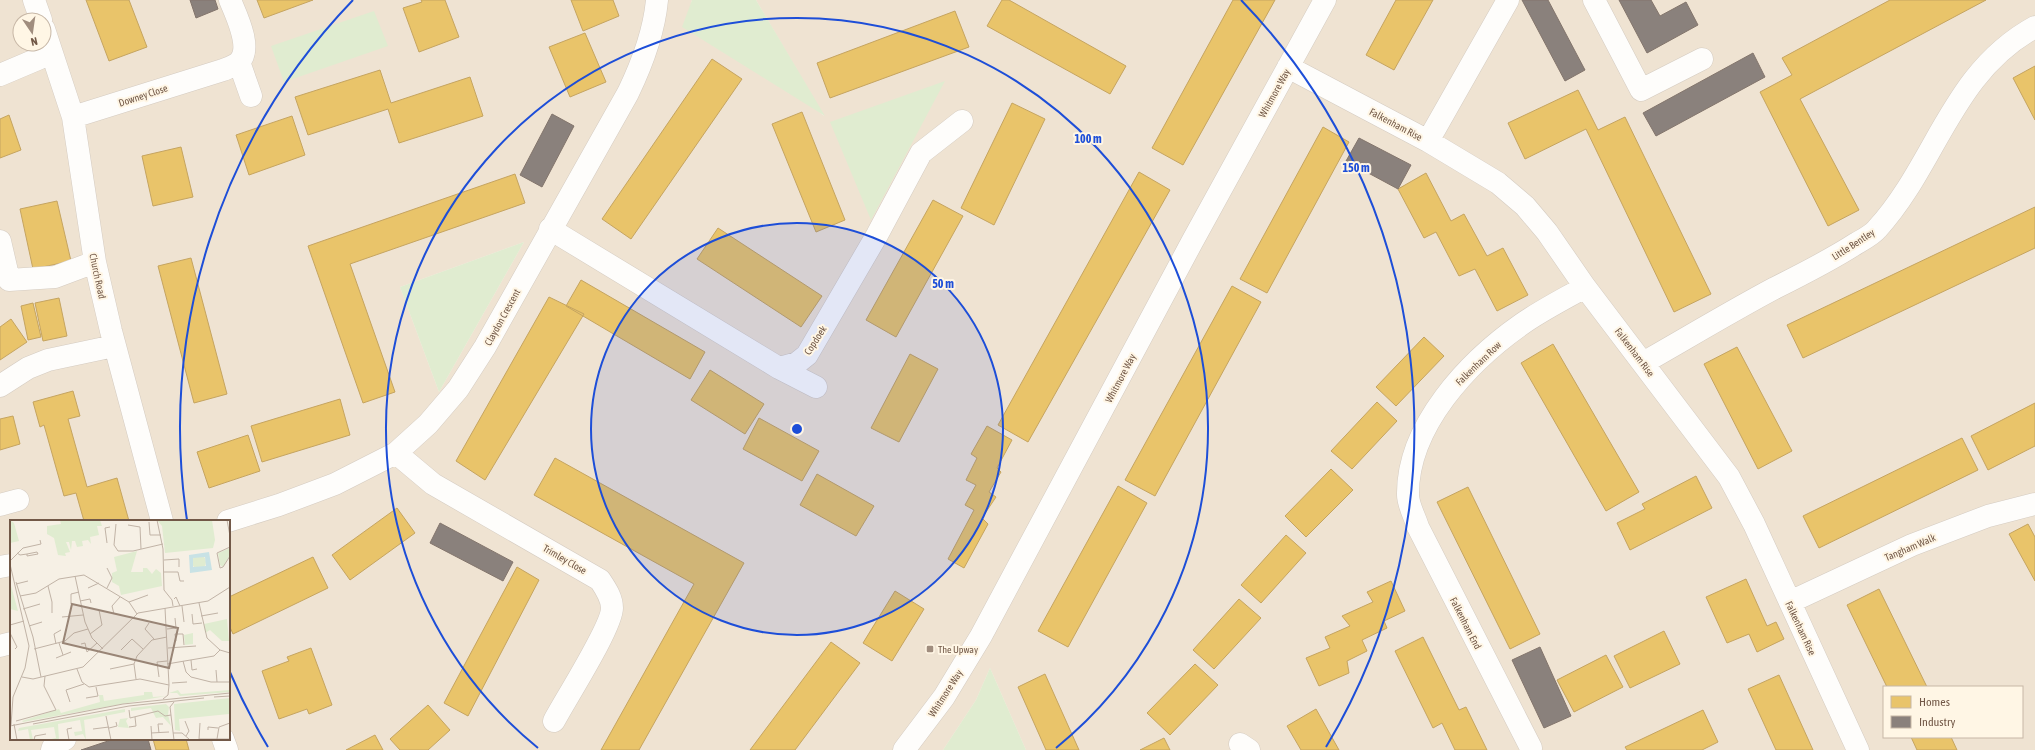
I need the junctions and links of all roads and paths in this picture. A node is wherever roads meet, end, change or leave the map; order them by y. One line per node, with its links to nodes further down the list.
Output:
1 (34, 0): 7 (street)
2 (230, 0): 11 (street)
3 (657, 0): 18 (street, Claydon Crescent)
4 (1325, 0): 12 (street, Whitmore Way)
5 (1508, 0): 17 (street)
6 (1594, 0): 10 (street)
7 (38, 12)
8 (2035, 27): 23 (street, Little Bentley)
9 (52, 53): 13 (street); 15 (street, Church Road)
10 (1702, 59)
11 (239, 62): 14 (street); 15 (street, Downey Close)
12 (1288, 66): 17 (street, Falkenham Rise); 41 (street, Whitmore Way)
13 (0, 75)
14 (252, 96)
15 (73, 118): 20 (street, Church Road)
16 (962, 121): 24 (street, Copdoek)
17 (1428, 141): 21 (street, Falkenham Rise)
18 (550, 229): 24 (street); 27 (street, Claydon Crescent)
19 (0, 241): 20 (street)
20 (95, 262): 22 (street, Church Road)
21 (1585, 287): 23 (street, Falkenham Rise); 28 (street, Falkenham Row)
22 (114, 346): 25 (street); 30 (street, Church Road)
23 (1643, 363): 34 (street, Falkenham Rise)
24 (779, 368): 26 (street)
25 (0, 386)
26 (816, 387)
27 (396, 453): 31 (street, Claydon Crescent); 37 (street, Trimley Close)
28 (1408, 496): 39 (street, Falkenham End)
29 (2035, 504): 34 (street, Tangham Walk)
30 (162, 520)
31 (230, 520)
32 (10, 565): 33 (street)
33 (0, 567)
34 (1790, 602): 42 (street, Falkenham Rise)
35 (10, 643): 36 (street)
36 (0, 646)
37 (554, 721)
38 (223, 740): 40 (street)
39 (1531, 748)
40 (226, 750)
41 (904, 750)
42 (1858, 750)

